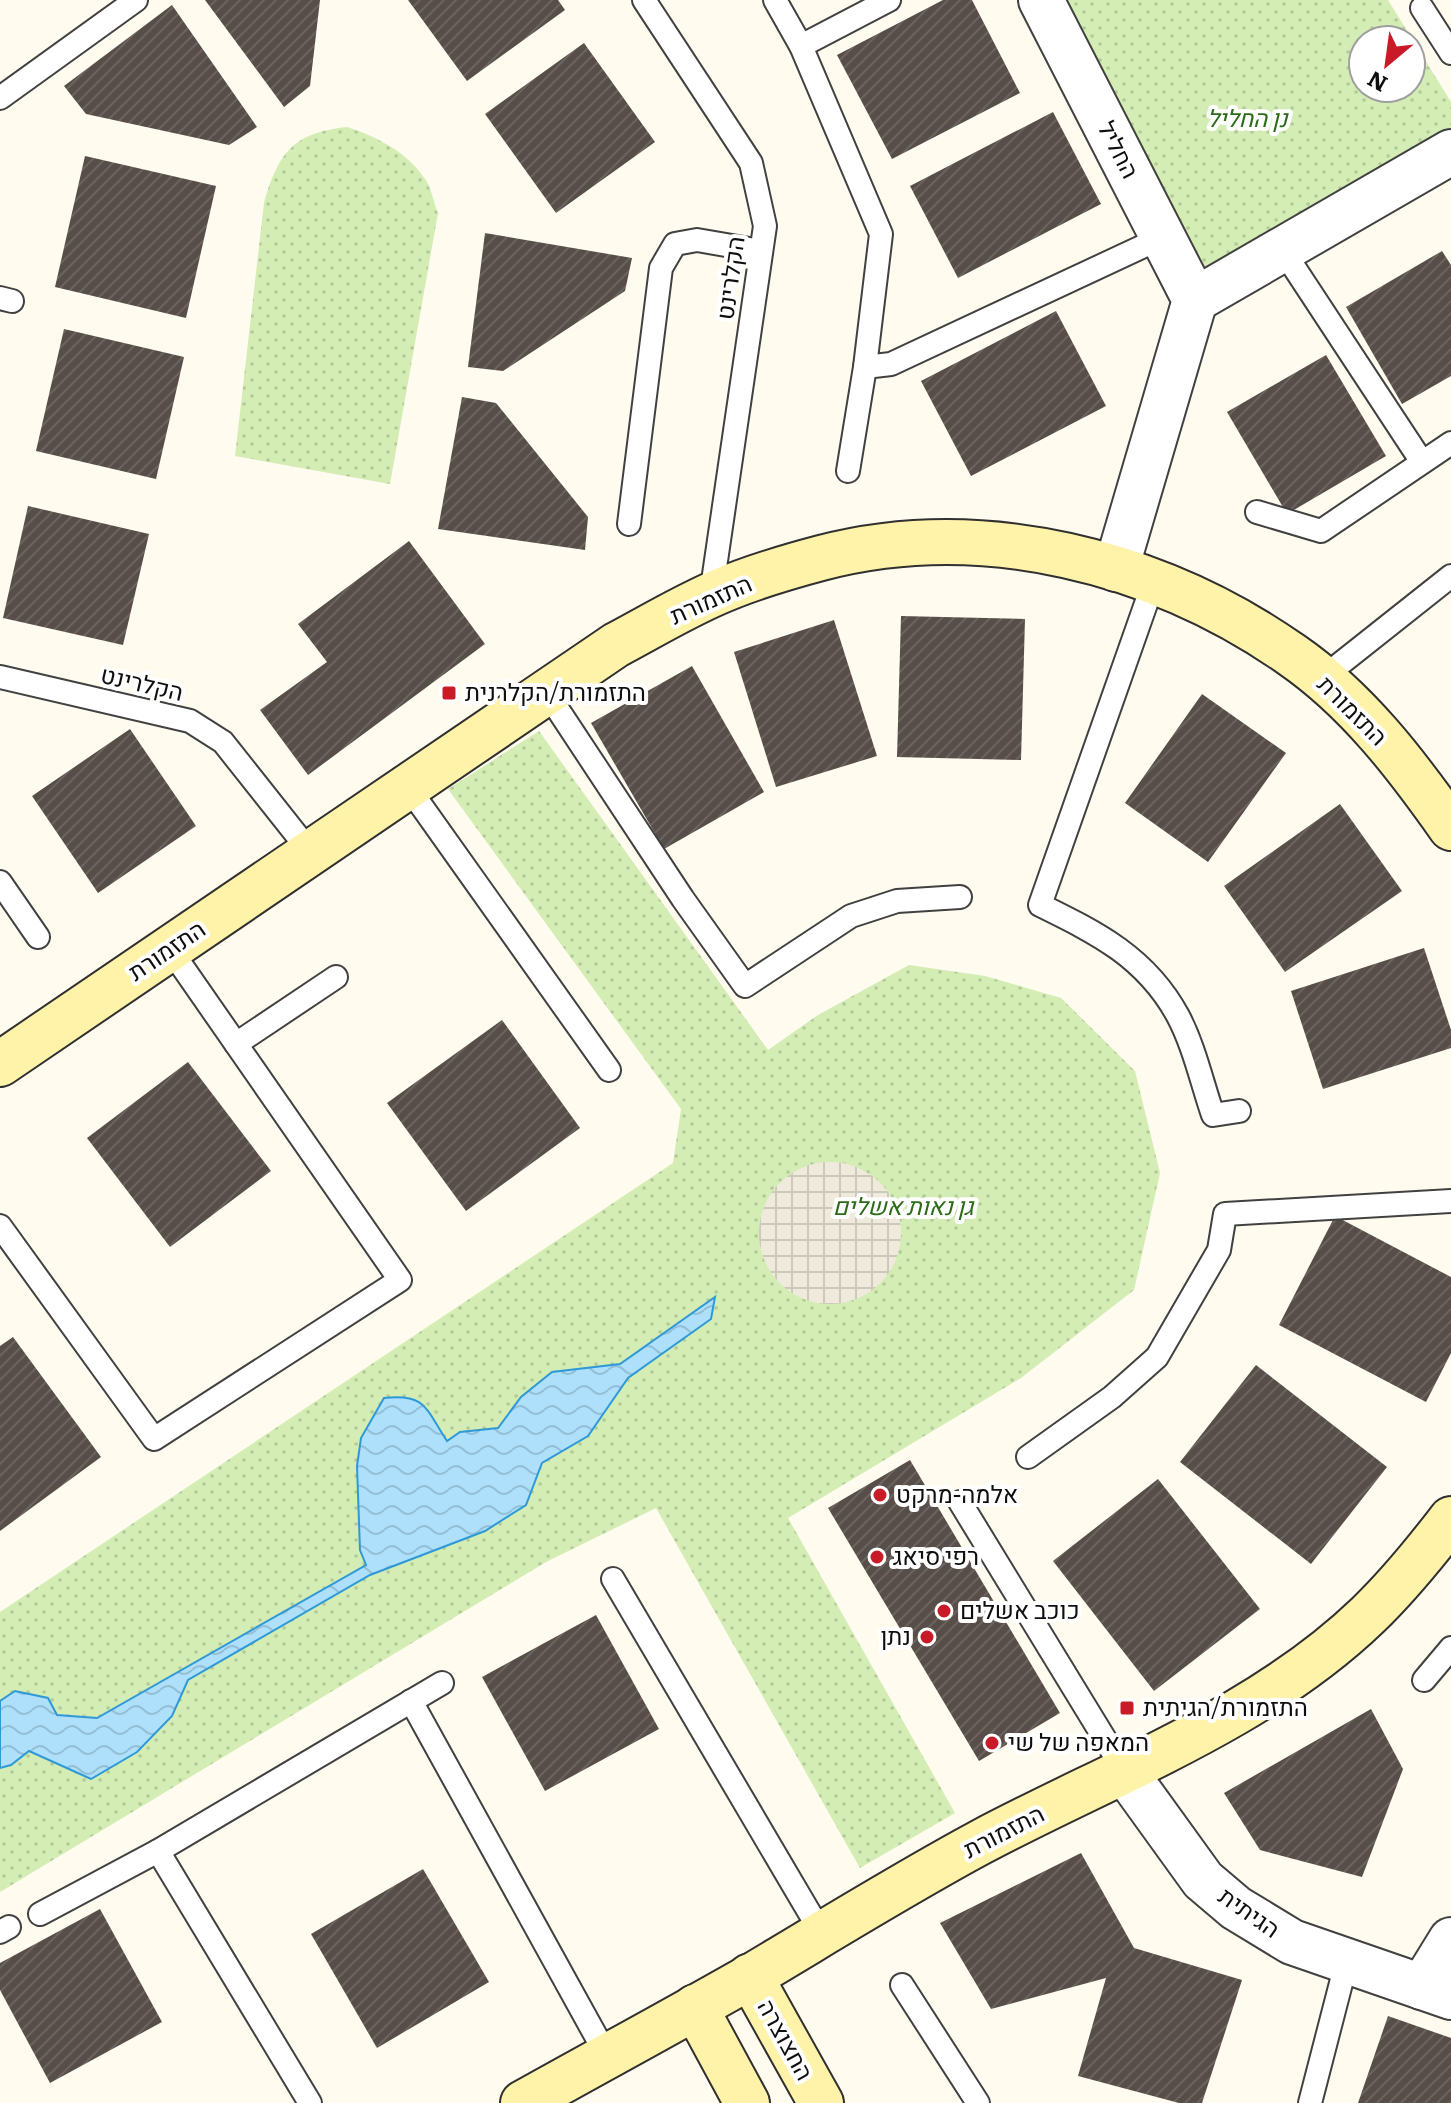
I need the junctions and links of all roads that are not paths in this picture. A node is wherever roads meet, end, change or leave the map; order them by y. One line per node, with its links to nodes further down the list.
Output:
1 (136, 0): 9 (lane)
2 (644, 0): 13 (lane, הקלרינט)
3 (775, 0): 7 (lane)
4 (889, 0): 7 (lane)
5 (1041, 0): 11 (street, החליל)
6 (1422, 8): 8 (lane)
7 (801, 46): 15 (lane)
8 (1451, 53)
9 (0, 98)
10 (1451, 152): 12 (street)
11 (1163, 237): 14 (street, החליל); 15 (lane)
12 (1282, 249): 14 (street); 17 (lane)
13 (761, 251): 20 (lane); 23 (lane, הקלרינט)
14 (1195, 300): 21 (street)
15 (865, 367): 18 (lane)
16 (1451, 443): 17 (lane)
17 (1422, 462): 19 (lane)
18 (848, 471)
19 (1257, 512)
20 (629, 524)
21 (1135, 575): 23 (street, התזמורת); 25 (street, התזמורת); 38 (lane)
22 (1451, 576): 25 (lane)
23 (711, 595): 26 (street, התזמורת)
24 (0, 677): 29 (lane, הקלרינט)
25 (1321, 679): 28 (street, התזמורת)
26 (547, 693): 27 (street, התזמורת); 31 (lane)
27 (408, 787): 29 (street, התזמורת); 37 (lane)
28 (1451, 828)
29 (311, 853): 33 (street, התזמורת)
30 (0, 882): 32 (lane)
31 (960, 897)
32 (38, 937)
33 (170, 949): 35 (lane); 36 (street, התזמורת)
34 (336, 977): 35 (lane)
35 (236, 1044): 40 (lane)
36 (0, 1064)
37 (609, 1070)
38 (1239, 1111)
39 (1451, 1201): 41 (lane)
40 (0, 1226)
41 (1028, 1457)
42 (960, 1502): 49 (lane)
43 (1451, 1519): 49 (street, התזמורת)
44 (613, 1579): 52 (lane)
45 (1451, 1648): 46 (lane)
46 (1424, 1680)
47 (442, 1683): 48 (lane)
48 (411, 1701): 50 (lane); 59 (lane)
49 (1125, 1772): 52 (street, התזמורת); 54 (street, הגיתית)
50 (158, 1851): 51 (lane); 60 (lane)
51 (40, 1914)
52 (822, 1934): 55 (street, התזמורת)
53 (1451, 1940): 57 (street, הגיתית)
54 (1347, 1960): 57 (street, הגיתית); 65 (lane)
55 (750, 1976): 58 (street, התזמורת); 63 (street, החצוצרה)
56 (902, 1985): 64 (lane)
57 (1437, 1992)
58 (695, 2007): 59 (street, התזמורת); 62 (street)
59 (607, 2056): 61 (street, התזמורת)
60 (310, 2103)
61 (523, 2103)
62 (747, 2103)
63 (821, 2103)
64 (978, 2103)
65 (1310, 2103)

